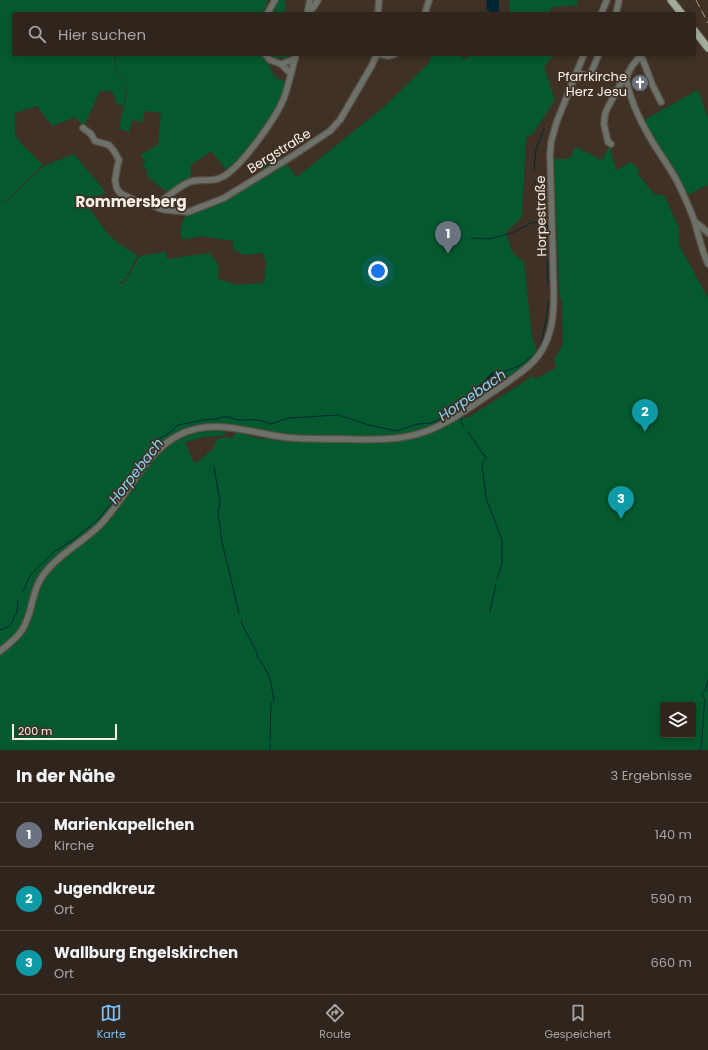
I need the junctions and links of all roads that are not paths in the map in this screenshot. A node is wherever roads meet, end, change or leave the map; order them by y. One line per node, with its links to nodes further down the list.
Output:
1 (275, 0): 9 (street)
2 (310, 0): 10 (street)
3 (318, 0): 11 (street)
4 (379, 0): 12 (street)
5 (429, 0): 13 (street)
6 (607, 0): 14 (street)
7 (619, 0): 15 (street)
8 (671, 0): 16 (main road)
9 (268, 12)
10 (308, 12)
11 (310, 12)
12 (378, 12)
13 (426, 12)
14 (602, 12)
15 (616, 12)
16 (680, 12)
17 (696, 33): 18 (main road)
18 (708, 48)
19 (267, 56): 26 (street)
20 (295, 56): 26 (street); 28 (street)
21 (377, 56): 33 (street, Bergstraße)
22 (583, 56): 27 (street, Horpestraße)
23 (598, 56): 27 (street)
24 (639, 56): 29 (street)
25 (641, 56): 30 (street)
26 (281, 64): 28 (street)
27 (577, 72): 37 (street, Horpestraße)
28 (291, 74): 33 (street)
29 (626, 79): 32 (street); 34 (street)
30 (661, 102)
31 (83, 128): 33 (street)
32 (611, 144)
33 (155, 206)
34 (695, 222): 35 (street); 36 (street)
35 (708, 233)
36 (708, 264)
37 (0, 651)

